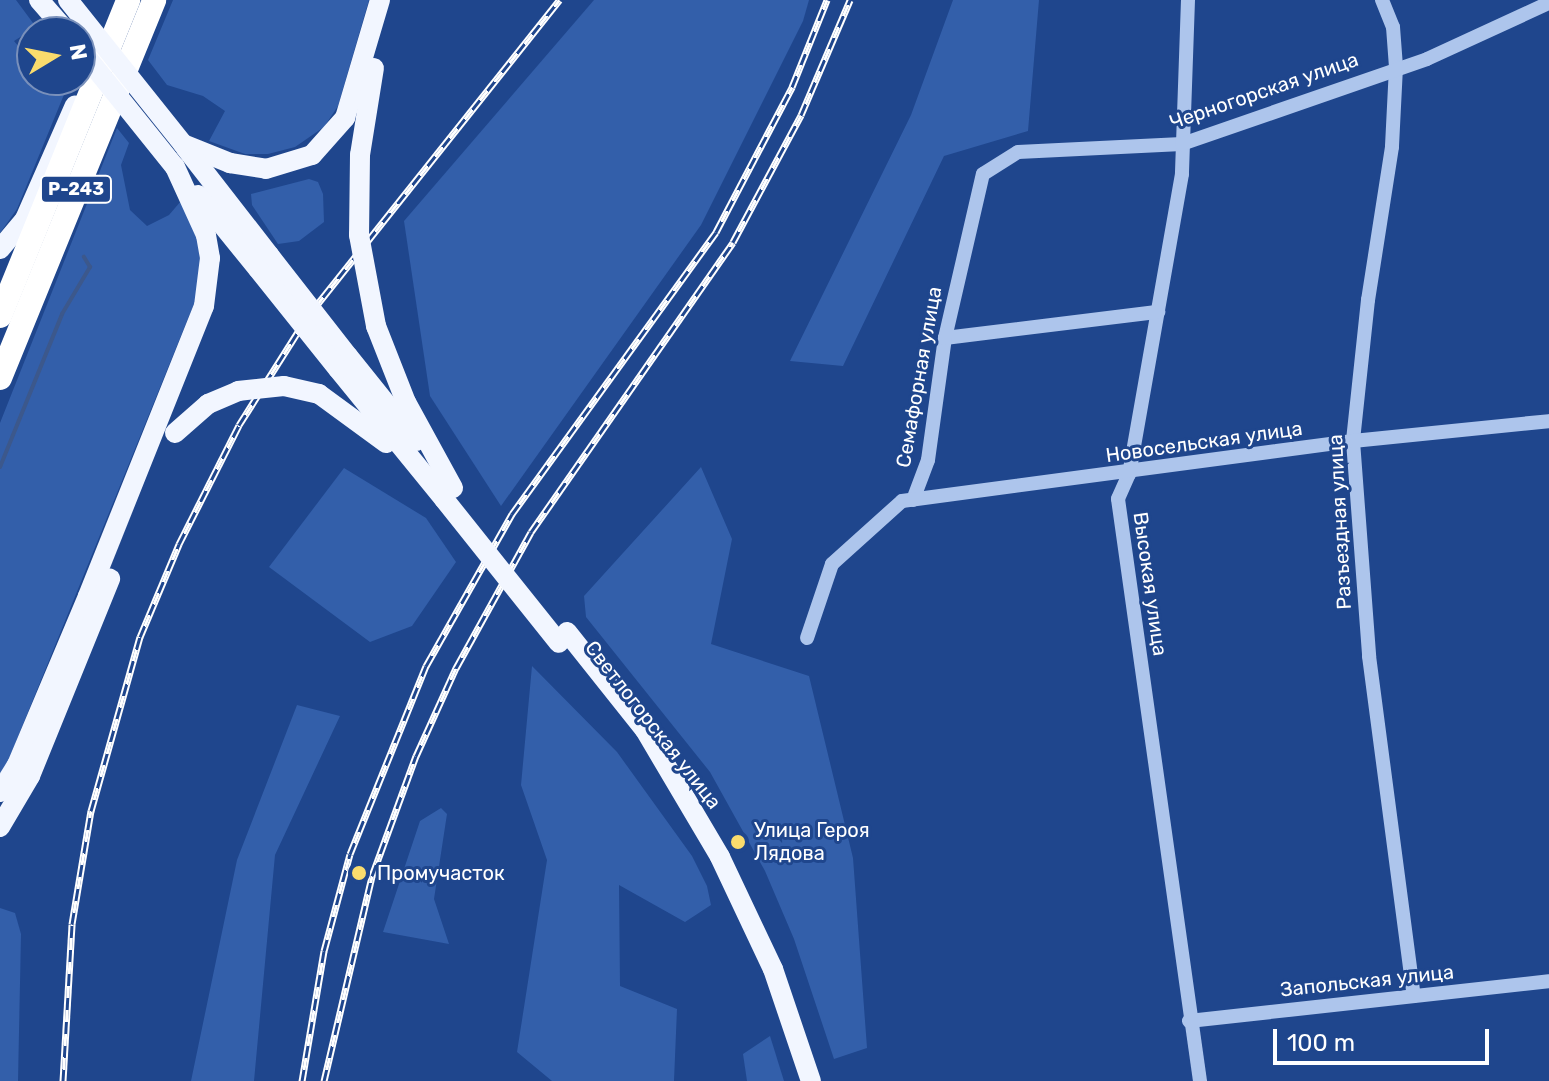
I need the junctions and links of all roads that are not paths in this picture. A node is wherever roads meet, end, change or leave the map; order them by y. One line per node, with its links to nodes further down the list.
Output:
1 (68, 0): 12 (main road, bridge)
2 (128, 0): 9 (highway, Р-243)
3 (154, 0): 21 (highway, Р-243)
4 (380, 0): 12 (main road)
5 (391, 0): 25 (main road, bridge)
6 (1188, 0): 13 (street, Высокая улица)
7 (1382, 0): 10 (street, Разъездная улица)
8 (1549, 3): 10 (street, Черногорская улица)
9 (115, 31): 16 (main road); 19 (highway, Р-243)
10 (1396, 67): 13 (street, Черногорская улица); 23 (street, Разъездная улица)
11 (96, 69): 14 (main road, bridge)
12 (183, 144): 17 (main road)
13 (1182, 144): 15 (street, Черногорская улица); 18 (street, Высокая улица)
14 (175, 167): 17 (main road); 28 (main road)
15 (983, 174): 20 (street, Семафорная улица)
16 (0, 249)
17 (264, 262): 25 (main road, bridge)
18 (1158, 312): 20 (street); 24 (street, Высокая улица)
19 (0, 316)
20 (945, 338): 26 (street, Семафорная улица)
21 (0, 378)
22 (1549, 421): 23 (street, Новосельская улица)
23 (1353, 441): 24 (street, Новосельская улица); 31 (street, Разъездная улица)
24 (1129, 474): 26 (street, Новосельская улица); 32 (street, Высокая улица)
25 (449, 493): 29 (main road, bridge); 33 (main road, Светлогорская улица)
26 (913, 500): 27 (street)
27 (807, 638)
28 (0, 792)
29 (0, 827)
30 (1549, 981): 31 (street, Запольская улица)
31 (1414, 996): 32 (street, Запольская улица)
32 (1189, 1021): 34 (street, Высокая улица)
33 (811, 1081)
34 (1200, 1081)

